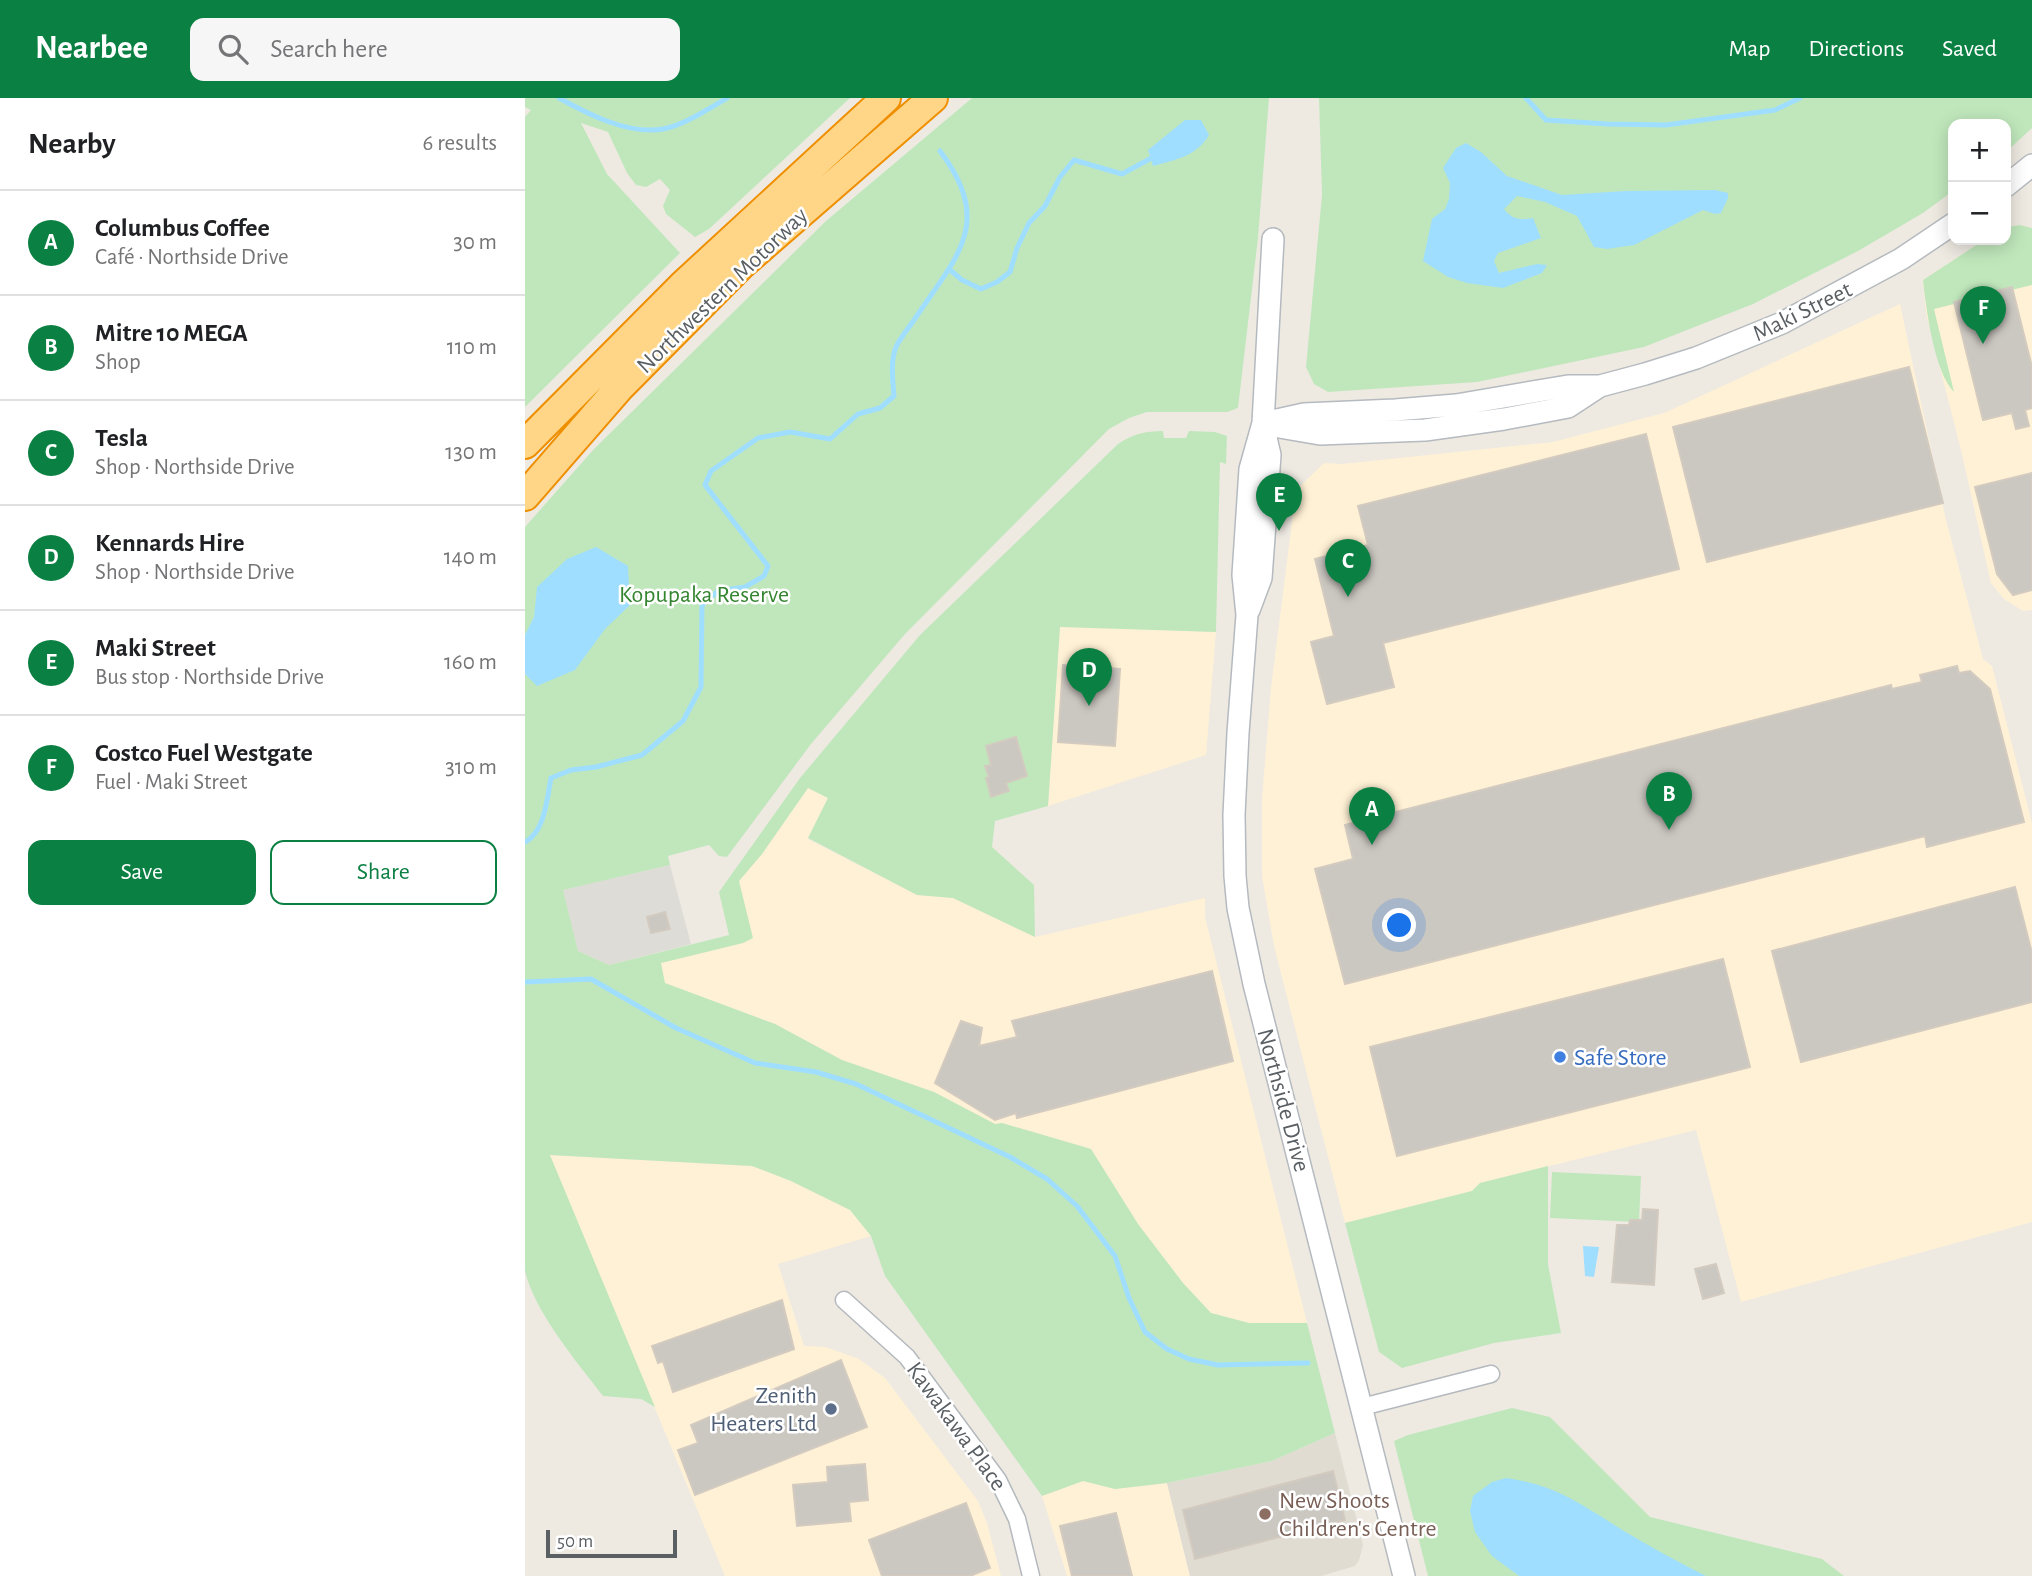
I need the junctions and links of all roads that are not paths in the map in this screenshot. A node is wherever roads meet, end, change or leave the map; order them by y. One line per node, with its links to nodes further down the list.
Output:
1 (886, 98): 8 (highway, Northwestern Motorway)
2 (933, 98): 9 (highway, Northwestern Motorway)
3 (2030, 171): 4 (street)
4 (2011, 183)
5 (1948, 227): 7 (street, Maki Street)
6 (1273, 239): 7 (street, Northside Drive)
7 (1263, 423): 12 (street, Northside Drive)
8 (525, 444)
9 (525, 496)
10 (844, 1300): 13 (street, Kawakawa Place)
11 (1491, 1374): 12 (street)
12 (1362, 1407): 14 (street, Northside Drive)
13 (1031, 1576)
14 (1404, 1576)

